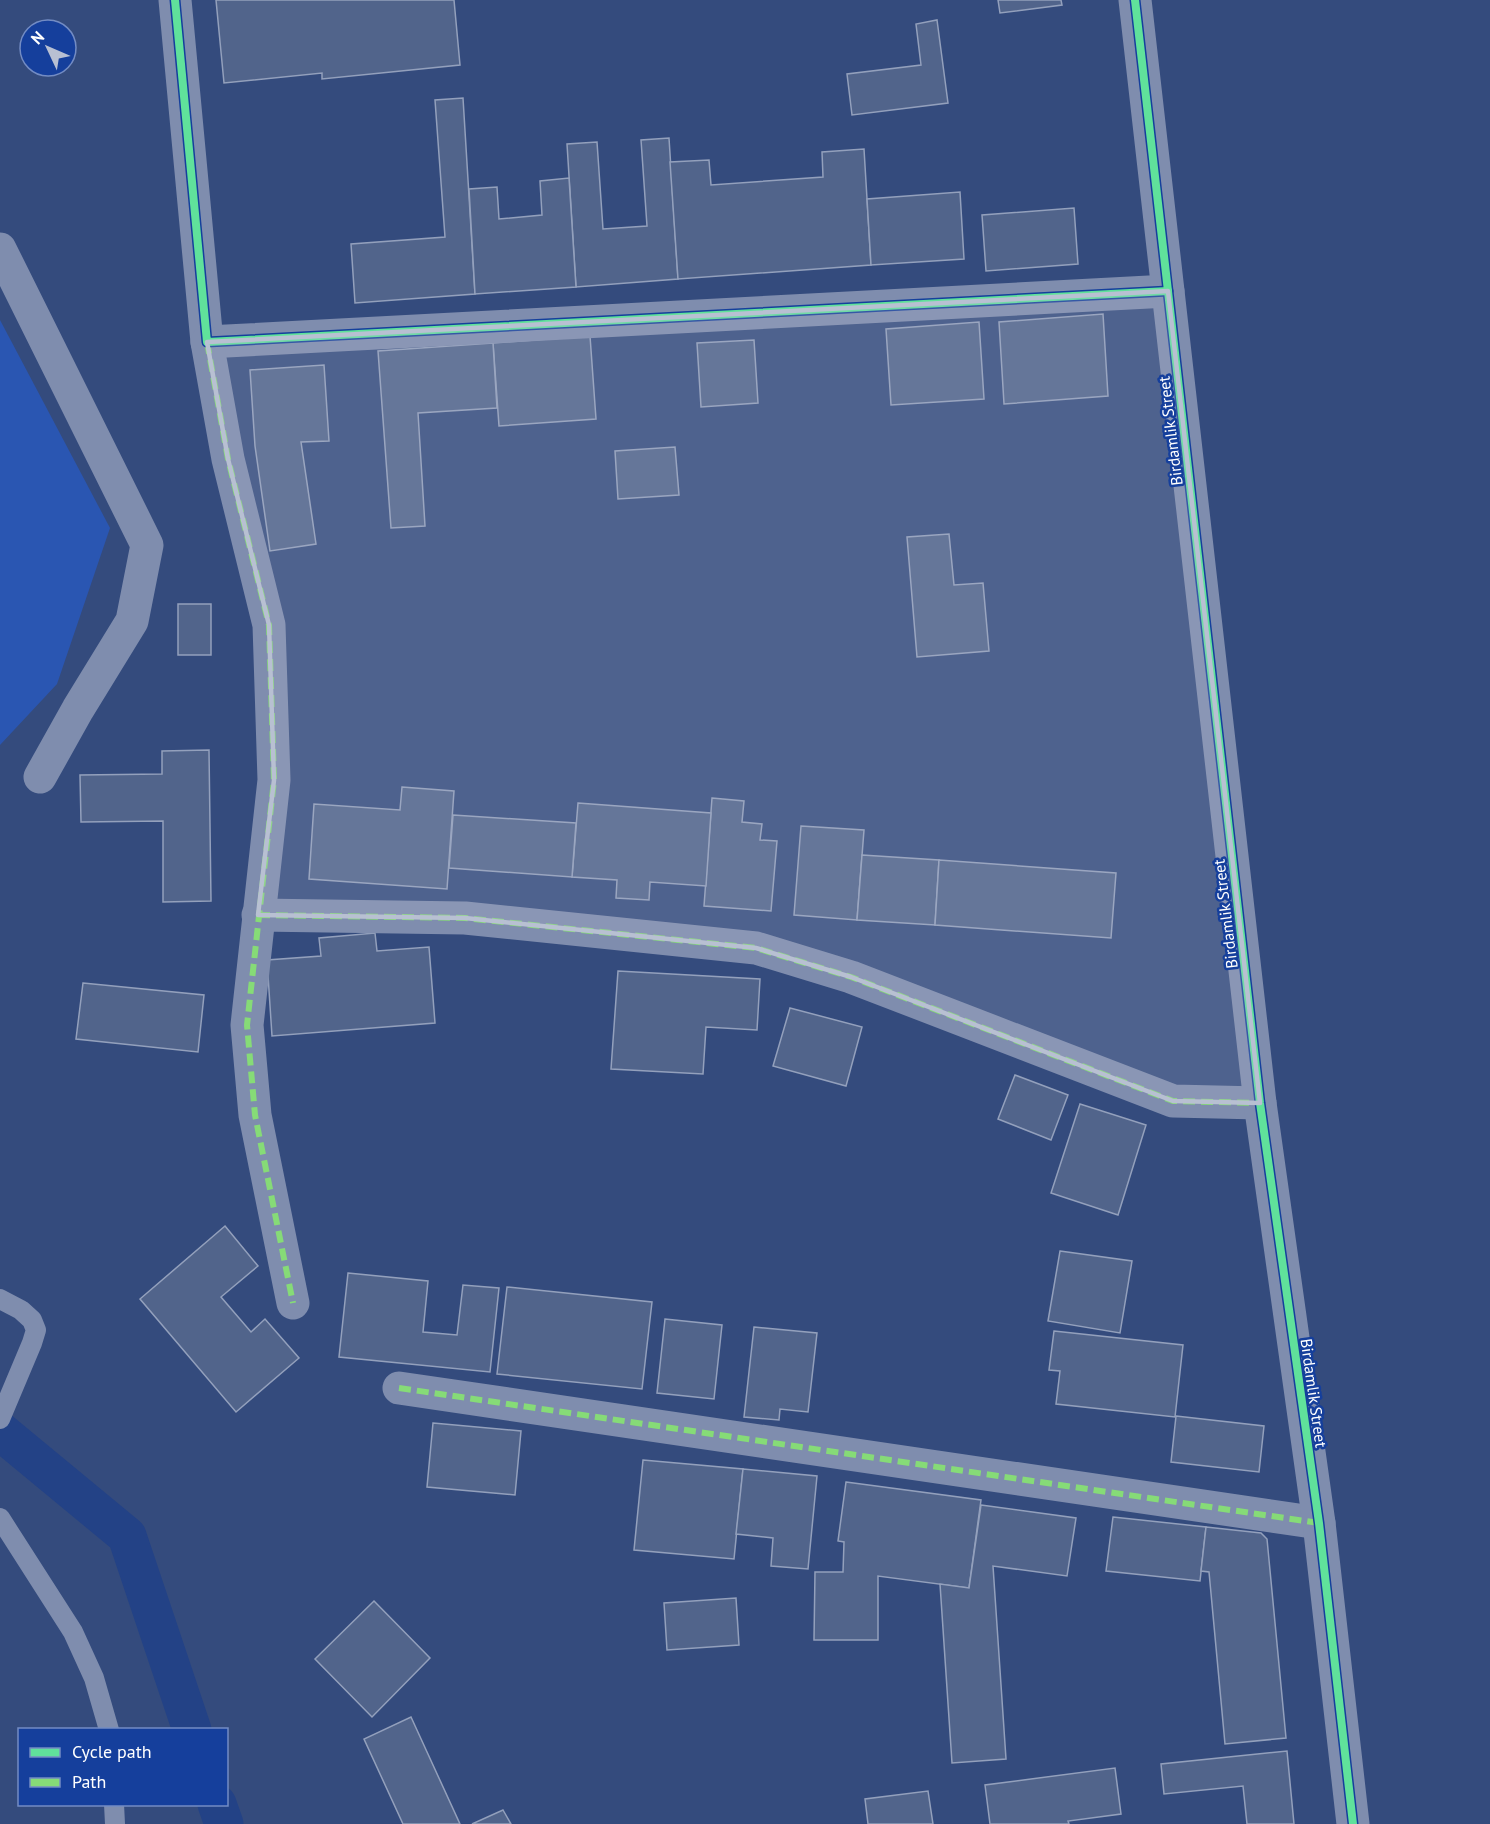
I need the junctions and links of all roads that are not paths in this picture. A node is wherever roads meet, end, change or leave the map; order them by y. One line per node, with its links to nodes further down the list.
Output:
1 (174, 0): 5 (street)
2 (1135, 0): 4 (street, Birdamlik Street)
3 (0, 249): 6 (street)
4 (1168, 291): 5 (street); 8 (street, Birdamlik Street)
5 (207, 342): 7 (street)
6 (40, 777)
7 (258, 915): 8 (street); 10 (street)
8 (1260, 1103): 14 (street, Birdamlik Street)
9 (0, 1299): 12 (lane)
10 (293, 1303)
11 (399, 1388): 14 (street)
12 (0, 1419)
13 (0, 1518): 15 (lane)
14 (1318, 1523): 18 (street, Birdamlik Street)
15 (109, 1728)
16 (114, 1806): 17 (lane)
17 (115, 1824)
18 (1353, 1824)

